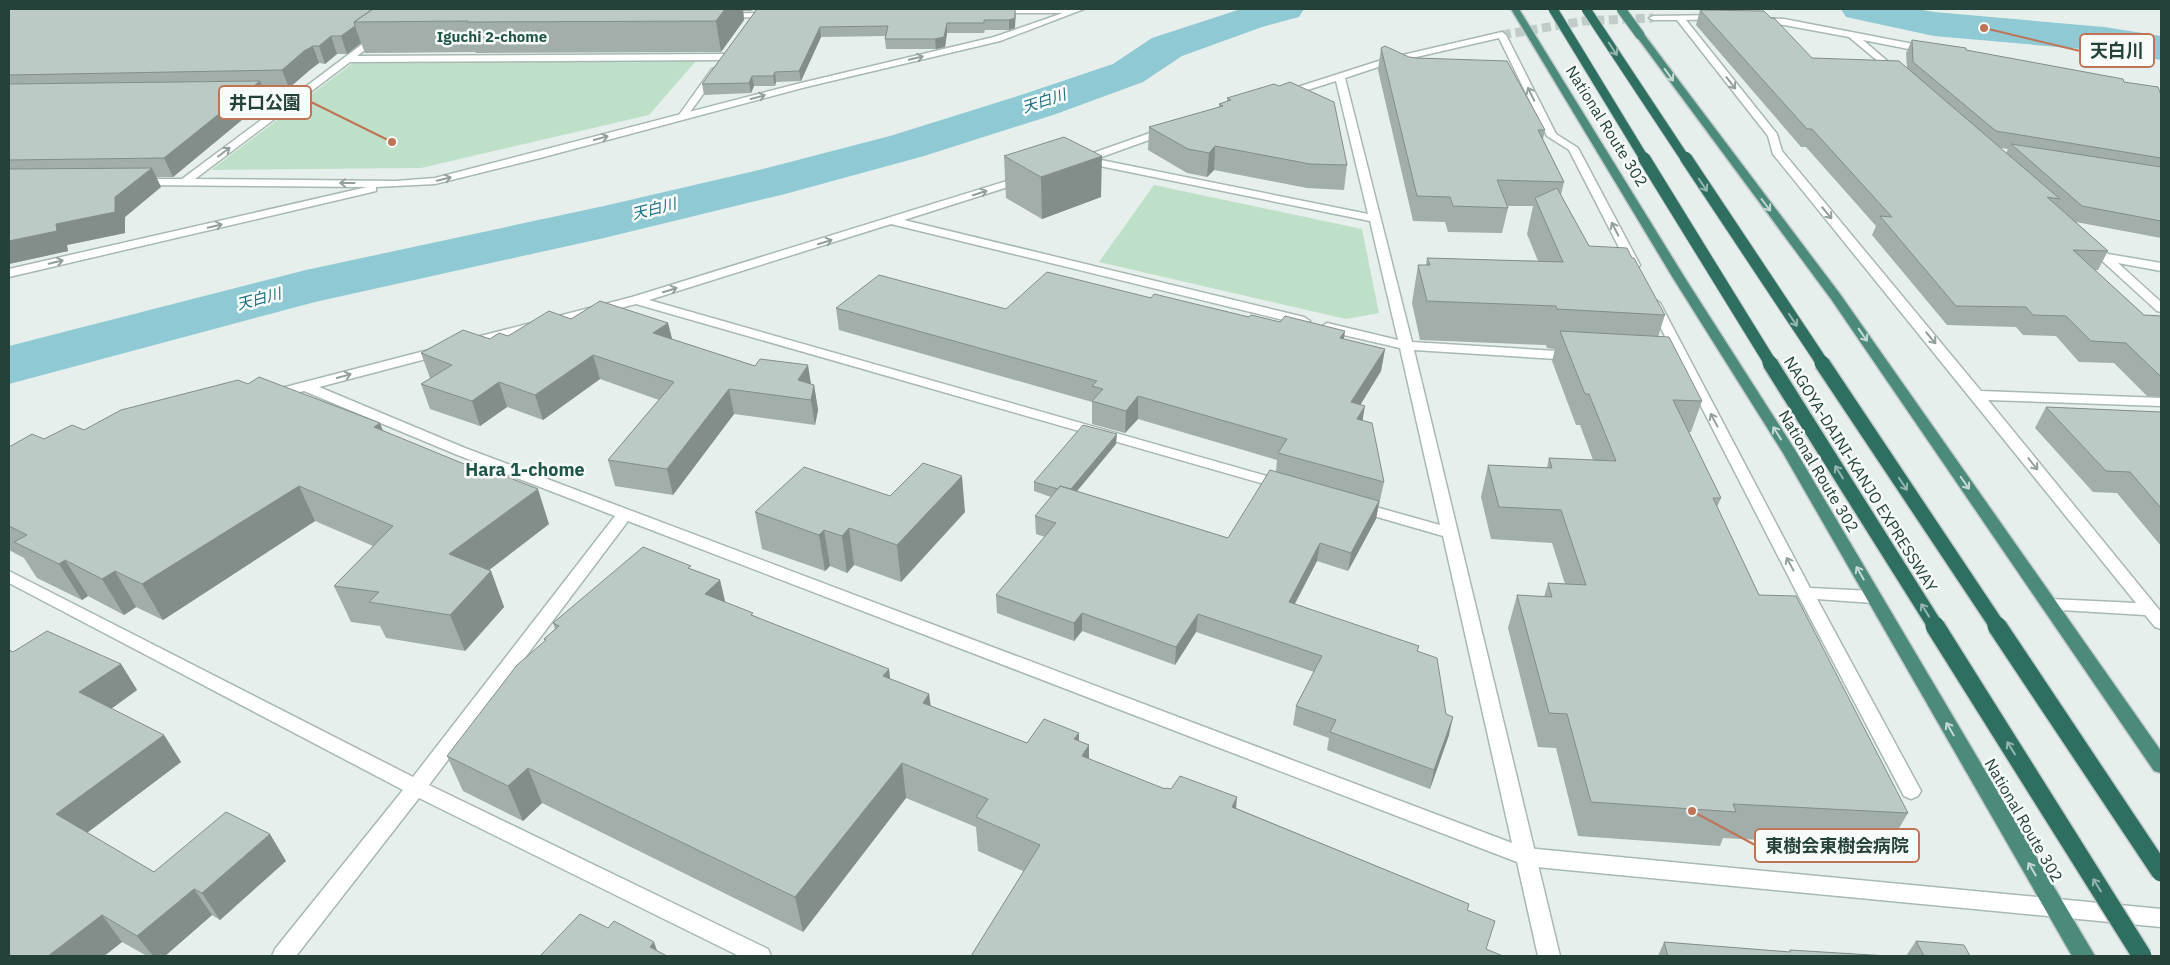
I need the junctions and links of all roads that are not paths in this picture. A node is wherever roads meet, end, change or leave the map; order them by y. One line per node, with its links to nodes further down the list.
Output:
1 (1079, 9): 6 (street); 22 (street, one-way to 1)
2 (1515, 9): 52 (highway, National Route 302, one-way to 2)
3 (1553, 9): 67 (highway, NAGOYA-DAINI-KANJO EXPRESSWAY, one-way to 3, bridge)
4 (1586, 9): 60 (highway, NAGOYA-DAINI-KANJO EXPRESSWAY, one-way to 60, bridge)
5 (1621, 9): 53 (highway, one-way to 53, bridge)
6 (990, 12)
7 (757, 15): 8 (street)
8 (716, 16)
9 (1653, 18): 10 (street)
10 (1680, 18): 11 (street); 43 (street, one-way to 43)
11 (1726, 18)
12 (1746, 19): 14 (street)
13 (388, 29): 16 (street)
14 (1851, 34): 15 (street); 18 (street)
15 (1938, 52)
16 (348, 59): 19 (street); 22 (street)
17 (1340, 78): 21 (street); 30 (street); 36 (street, one-way to 17)
18 (1904, 79)
19 (300, 94): 20 (street); 28 (street, one-way to 19)
20 (232, 95)
21 (1275, 97)
22 (682, 117): 29 (street, one-way to 22)
23 (1175, 128): 24 (street)
24 (1085, 159): 25 (street); 30 (street)
25 (1066, 165)
26 (1039, 174): 31 (street, one-way to 26)
27 (126, 182): 28 (street)
28 (185, 182): 29 (street, one-way to 28)
29 (396, 184): 35 (street, one-way to 29)
30 (1375, 220): 40 (street)
31 (893, 221): 38 (street, one-way to 31); 40 (street)
32 (2082, 237): 33 (street)
33 (2104, 257): 34 (street); 39 (street)
34 (2161, 267)
35 (9, 273)
36 (1640, 277)
37 (1649, 294): 51 (street, one-way to 37)
38 (636, 300): 42 (street, one-way to 38); 46 (street)
39 (2161, 308)
40 (1406, 346): 41 (street); 49 (street)
41 (1585, 357)
42 (306, 386): 44 (street); 48 (street)
43 (1977, 395): 45 (street); 54 (street, one-way to 54)
44 (258, 398)
45 (2161, 402)
46 (1297, 489)
47 (1345, 503): 49 (street)
48 (625, 514): 57 (street); 59 (street)
49 (1450, 533): 59 (street)
50 (9, 576): 57 (street)
51 (1805, 593): 52 (street); 58 (street)
52 (1873, 597): 61 (highway, National Route 302, one-way to 52)
53 (2050, 605): 54 (street); 56 (highway)
54 (2150, 609): 55 (street)
55 (2161, 623)
56 (2161, 766)
57 (416, 788): 63 (street); 64 (street)
58 (1911, 791)
59 (1526, 858): 61 (street); 65 (street)
60 (2161, 872)
61 (2055, 908): 62 (street); 66 (highway, National Route 302)
62 (2161, 918)
63 (283, 956)
64 (760, 956)
65 (1549, 956)
66 (2084, 956)
67 (2142, 956)

